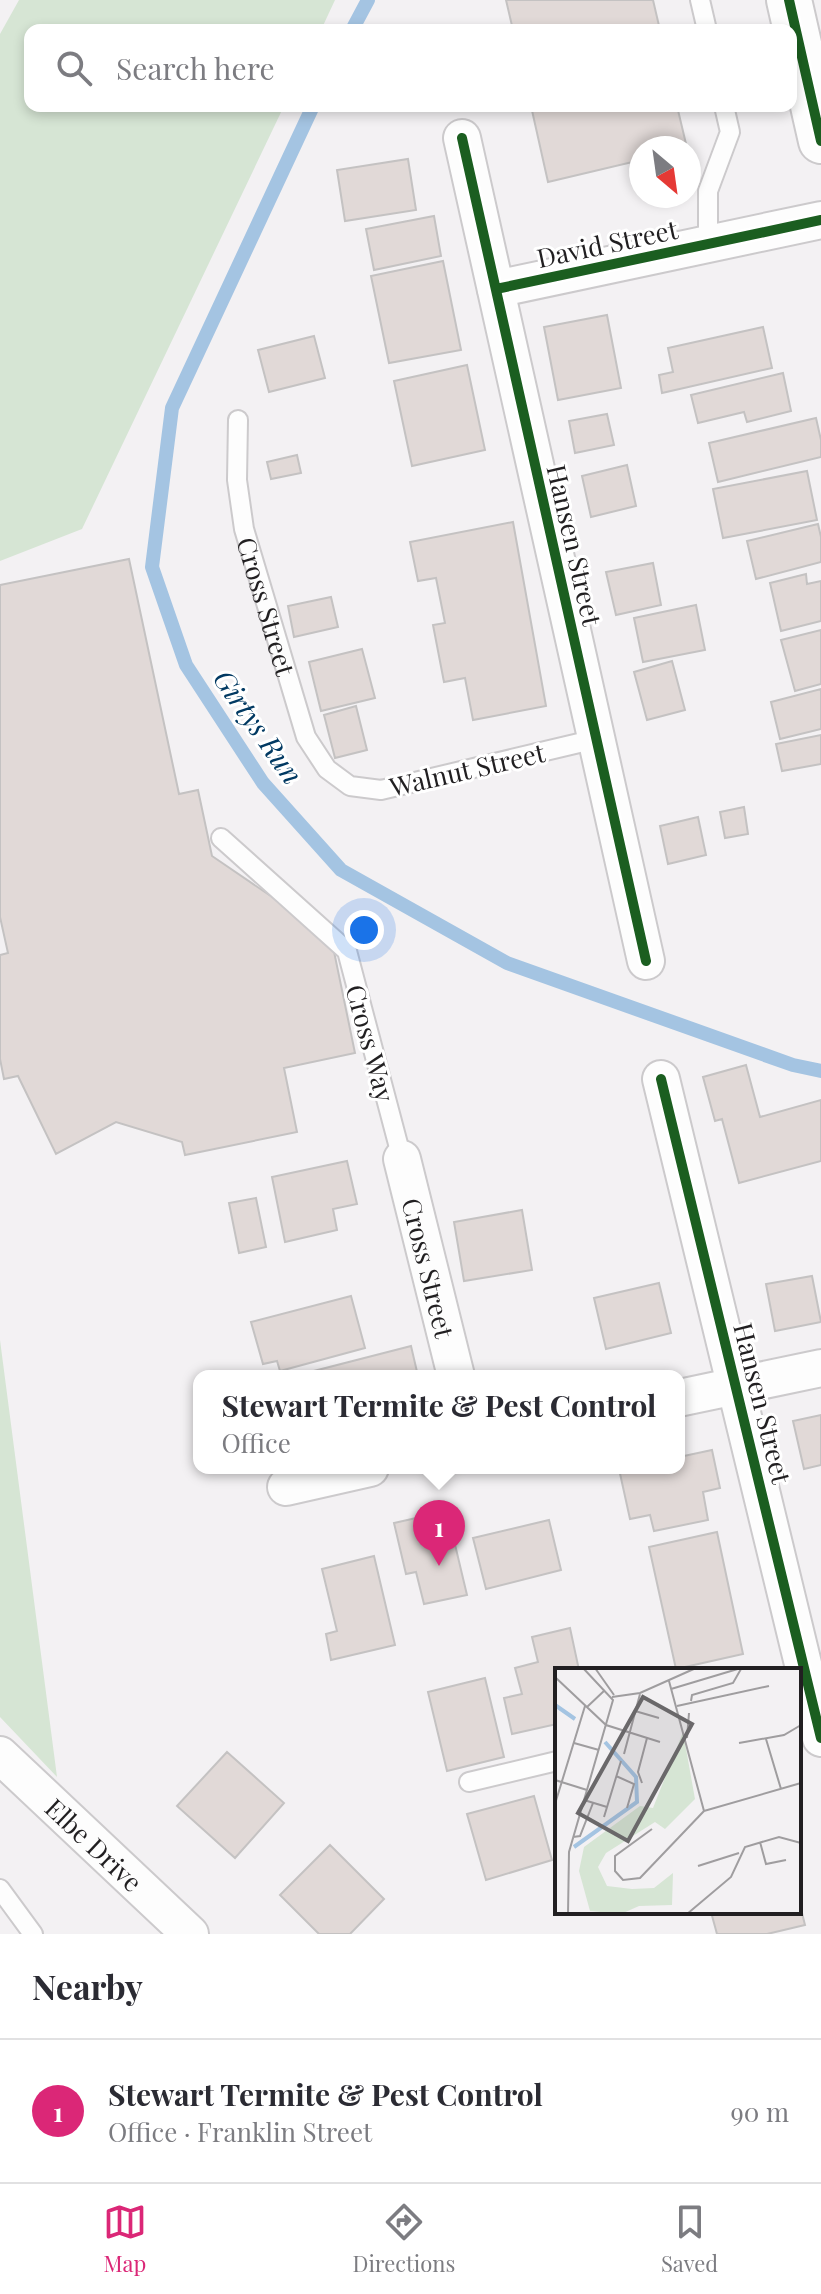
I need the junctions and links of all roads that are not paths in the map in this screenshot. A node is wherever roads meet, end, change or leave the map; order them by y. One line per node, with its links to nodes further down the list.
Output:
1 (700, 0): 3 (lane)
2 (789, 0): 4 (main road)
3 (706, 24)
4 (794, 24)
5 (797, 35): 8 (main road)
6 (725, 112): 10 (lane)
7 (462, 138): 11 (street, Hansen Street)
8 (821, 141)
9 (821, 220): 10 (street, David Street)
10 (708, 244): 11 (street, David Street)
11 (496, 289): 13 (street, Hansen Street)
12 (238, 420): 14 (lane, Cross Street)
13 (596, 739): 14 (lane, Walnut Street); 16 (street, Hansen Street)
14 (340, 778)
15 (221, 838): 18 (lane, Cross Way)
16 (646, 961)
17 (661, 1079): 21 (street, Hansen Street)
18 (402, 1159): 20 (street, Cross Street)
19 (821, 1368): 21 (street)
20 (455, 1370)
21 (736, 1385): 22 (street); 25 (street, Hansen Street)
22 (685, 1397)
23 (343, 1474): 24 (street)
24 (286, 1487)
25 (810, 1650): 26 (street, Hansen Street)
26 (805, 1702): 27 (street, Hansen Street)
27 (821, 1738)
28 (0, 1755): 33 (street, Elbe Drive)
29 (555, 1761): 30 (lane)
30 (469, 1782)
31 (0, 1889): 32 (lane)
32 (33, 1934)
33 (190, 1934)

